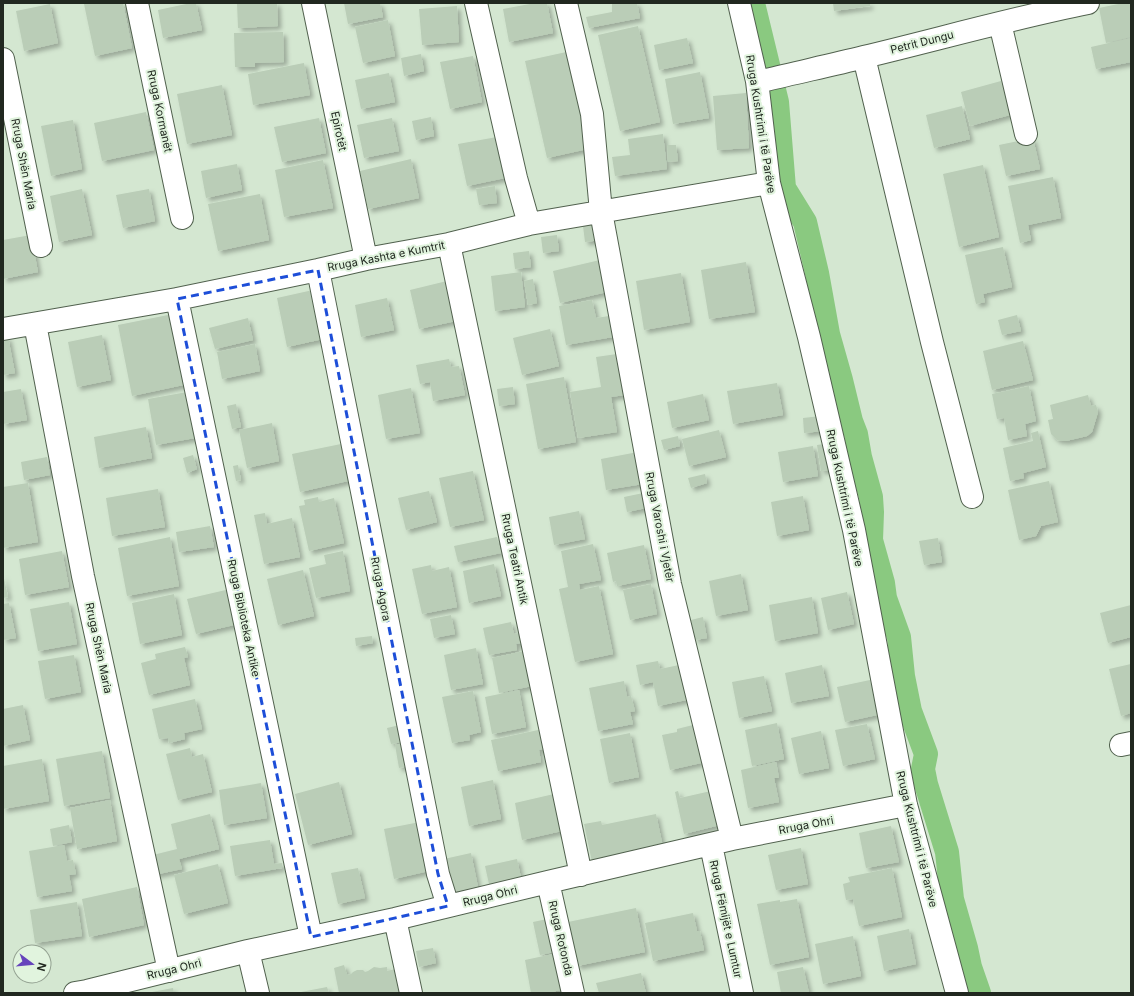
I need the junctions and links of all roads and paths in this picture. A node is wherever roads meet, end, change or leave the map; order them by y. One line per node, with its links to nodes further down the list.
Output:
1 (138, 3): 14 (street, Rruga Kormanët)
2 (313, 3): 18 (street, Epirotët)
3 (476, 3): 15 (street)
4 (566, 3): 13 (street, Rruga Varoshi i Vjetër)
5 (739, 3): 10 (street, Rruga Kushtrimi i të Parëve)
6 (1074, 4): 7 (street, Petrit Dungu)
7 (1000, 23): 8 (street, Petrit Dungu); 11 (street)
8 (864, 57): 10 (street, Petrit Dungu); 23 (street)
9 (3, 58): 17 (street, Rruga Shën Maria)
10 (761, 81): 12 (street, Rruga Kushtrimi i të Parëve)
11 (1026, 134)
12 (769, 183): 13 (street, Rruga Kashta e Kumtrit); 24 (street, Rruga Kushtrimi i të Parëve)
13 (601, 212): 15 (street, Rruga Kashta e Kumtrit); 25 (street, Rruga Varoshi i Vjetër)
14 (182, 218)
15 (529, 224): 16 (street, Rruga Kashta e Kumtrit)
16 (449, 244): 18 (street, Rruga Kashta e Kumtrit); 27 (street, Rruga Teatri Antik)
17 (41, 246)
18 (366, 259): 19 (street, Rruga Kashta e Kumtrit)
19 (318, 270): 20 (street, Rruga Kashta e Kumtrit); 29 (street, Rruga Agora)
20 (177, 300): 21 (street, Rruga Kashta e Kumtrit); 31 (street, Rruga Biblioteka Antike)
21 (34, 324): 22 (street, Rruga Kashta e Kumtrit); 33 (street, Rruga Shën Maria)
22 (3, 329)
23 (972, 497)
24 (906, 805): 25 (street, Rruga Ohri); 39 (street, Rruga Kushtrimi i të Parëve)
25 (732, 839): 26 (street, Rruga Ohri)
26 (711, 845): 27 (street, Rruga Ohri); 38 (street, Rruga Fëmijët e Lumtur)
27 (581, 875): 28 (street, Rruga Ohri)
28 (548, 882): 29 (street, Rruga Ohri); 37 (street, Rruga Rotonda)
29 (448, 906): 30 (street, Rruga Ohri)
30 (395, 919): 31 (street, Rruga Ohri); 36 (street)
31 (311, 938): 32 (street, Rruga Ohri)
32 (248, 951): 33 (street, Rruga Ohri); 35 (street)
33 (169, 971): 34 (street, Rruga Ohri)
34 (83, 992)
35 (258, 993)
36 (411, 993)
37 (573, 993)
38 (742, 993)
39 (957, 993)

